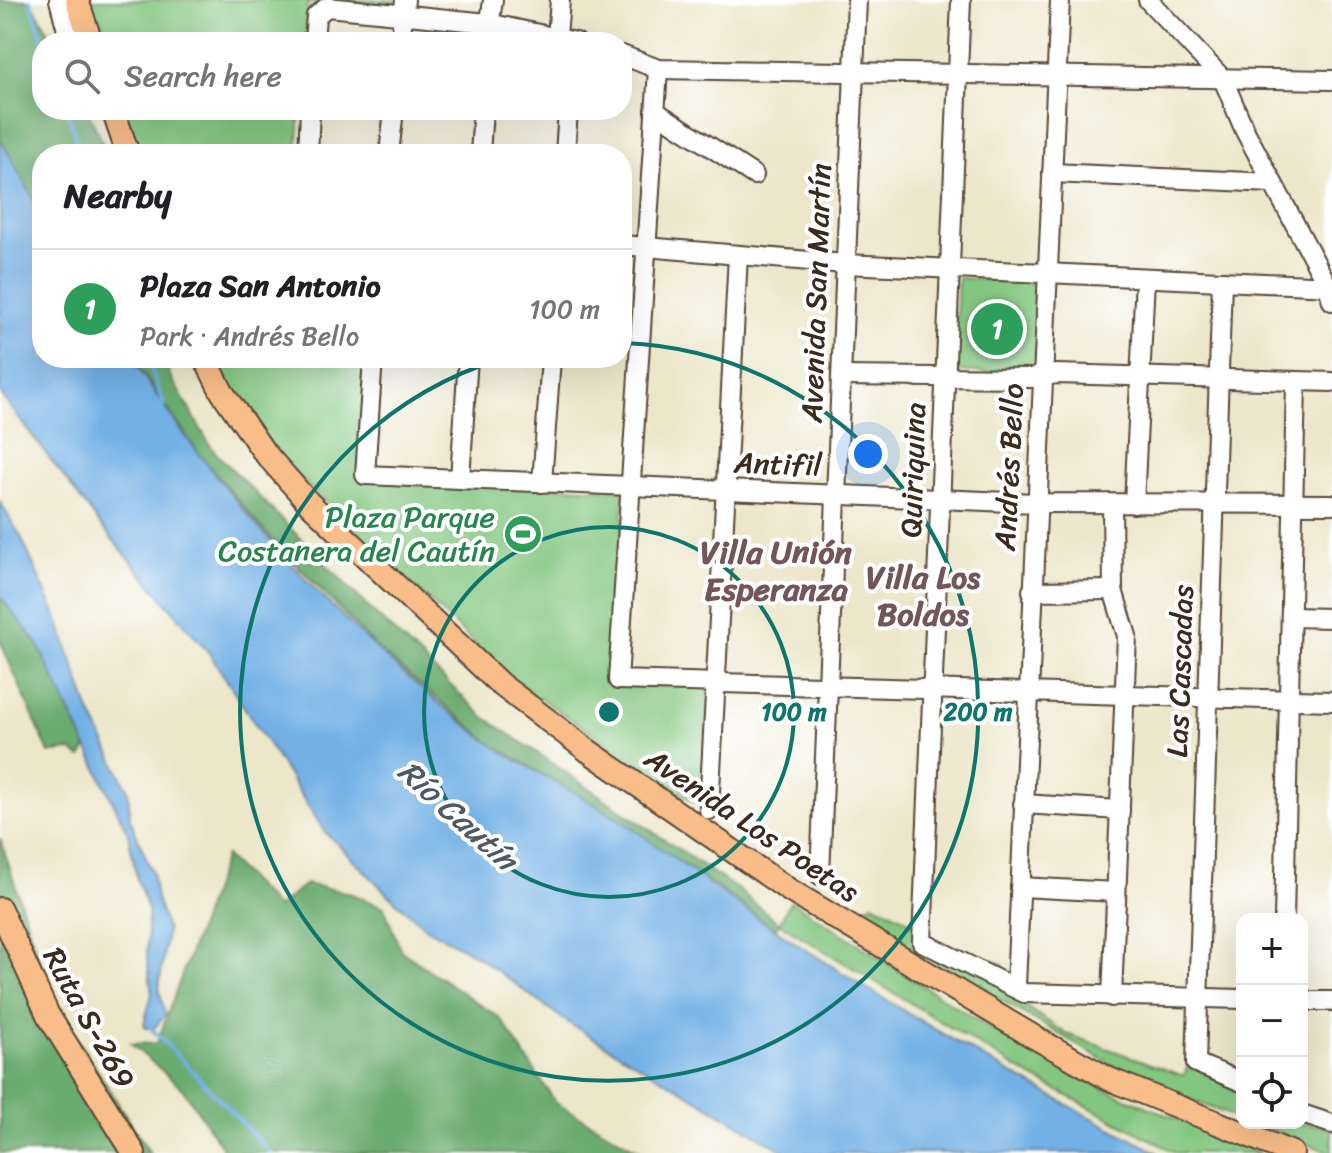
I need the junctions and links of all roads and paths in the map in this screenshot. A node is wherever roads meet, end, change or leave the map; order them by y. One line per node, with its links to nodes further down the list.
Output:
1 (59, 0): 10 (street)
2 (77, 0): 11 (main road)
3 (493, 0): 15 (street)
4 (560, 0): 16 (street)
5 (857, 0): 19 (street, Avenida San Martín)
6 (961, 0): 20 (street, Quiriquina)
7 (1060, 0): 21 (street, Andrés Bello)
8 (1148, 0): 22 (street)
9 (404, 7): 12 (street); 13 (street); 14 (street)
10 (67, 32)
11 (88, 32)
12 (315, 32)
13 (401, 32)
14 (484, 32)
15 (487, 32)
16 (568, 32)
17 (632, 59): 18 (street)
18 (658, 69): 19 (street); 24 (street)
19 (854, 71): 20 (street); 41 (street, Avenida San Martín)
20 (958, 74): 21 (street); 42 (street, Quiriquina)
21 (1058, 76): 22 (street); 35 (street, Andrés Bello)
22 (1223, 79): 23 (street); 37 (street)
23 (1332, 80)
24 (655, 111): 36 (street); 39 (street)
25 (116, 120): 30 (main road)
26 (310, 120): 31 (street)
27 (393, 120): 32 (street)
28 (482, 120): 33 (street)
29 (567, 120): 34 (street)
30 (125, 144)
31 (308, 144)
32 (390, 144)
33 (481, 144)
34 (566, 144)
35 (1052, 173): 37 (street); 43 (street, Andrés Bello)
36 (754, 175)
37 (1272, 183): 46 (street)
38 (632, 246): 39 (street)
39 (647, 247): 40 (street); 60 (street)
40 (738, 255): 41 (street); 61 (street)
41 (845, 264): 42 (street); 51 (street, Avenida San Martín)
42 (950, 269): 43 (street); 54 (street, Quiriquina)
43 (1047, 273): 44 (street); 52 (street, Andrés Bello)
44 (1145, 278): 45 (street); 53 (street)
45 (1222, 281): 46 (street); 55 (street, Las Cascadas)
46 (1331, 291)
47 (210, 368): 100 (main road, Avenida Los Poetas)
48 (372, 368): 58 (street, Antifil)
49 (467, 368): 58 (street)
50 (550, 368): 59 (street)
51 (841, 376): 54 (street); 62 (street, Avenida San Martín)
52 (1042, 376): 53 (street); 54 (street); 64 (street, Andrés Bello)
53 (1140, 377): 55 (street); 66 (street)
54 (945, 378): 63 (street, Quiriquina)
55 (1218, 380): 56 (street); 68 (street, Las Cascadas)
56 (1296, 382): 57 (street); 69 (street)
57 (1332, 382)
58 (460, 479): 59 (street, Antifil)
59 (542, 483): 60 (street, Antifil)
60 (631, 486): 61 (street, Antifil); 74 (street)
61 (726, 490): 62 (street, Antifil); 74 (street)
62 (836, 495): 63 (street, Antifil); 75 (street, Avenida San Martín)
63 (940, 500): 64 (street, Antifil); 76 (street, Quiriquina)
64 (1035, 503): 65 (street, Antifil); 71 (street, Andrés Bello)
65 (1112, 504): 66 (street, Antifil); 70 (street)
66 (1134, 504): 68 (street, Antifil)
67 (1332, 504): 69 (street, Antifil)
68 (1213, 505): 69 (street, Antifil); 79 (street, Las Cascadas)
69 (1294, 505): 72 (street)
70 (1113, 590): 71 (street); 78 (street)
71 (1032, 591): 77 (street, Andrés Bello)
72 (1291, 617): 73 (street); 80 (street)
73 (1332, 618)
74 (716, 683): 75 (street); 83 (street)
75 (828, 686): 76 (street); 85 (street, Avenida San Martín)
76 (932, 689): 77 (street); 90 (street, Quiriquina)
77 (1027, 692): 78 (street); 82 (street, Andrés Bello)
78 (1126, 695): 79 (street); 84 (street)
79 (1208, 697): 80 (street); 92 (street, Las Cascadas)
80 (1290, 700): 81 (street); 89 (street)
81 (1332, 701)
82 (1023, 804): 84 (street); 86 (street, Andrés Bello)
83 (709, 810)
84 (1120, 810): 87 (street)
85 (820, 875)
86 (1020, 887): 87 (street); 90 (street, Andrés Bello)
87 (1116, 892): 91 (street)
88 (0, 909): 99 (main road, Ruta S-269)
89 (1284, 913)
90 (1016, 986): 91 (street)
91 (1112, 997): 92 (street)
92 (1196, 999): 93 (street); 96 (street, Las Cascadas)
93 (1236, 999)
94 (1308, 1001): 95 (street)
95 (1332, 1001)
96 (1236, 1080)
97 (1308, 1116): 98 (street)
98 (1332, 1124)
99 (134, 1153)
100 (1292, 1153)

